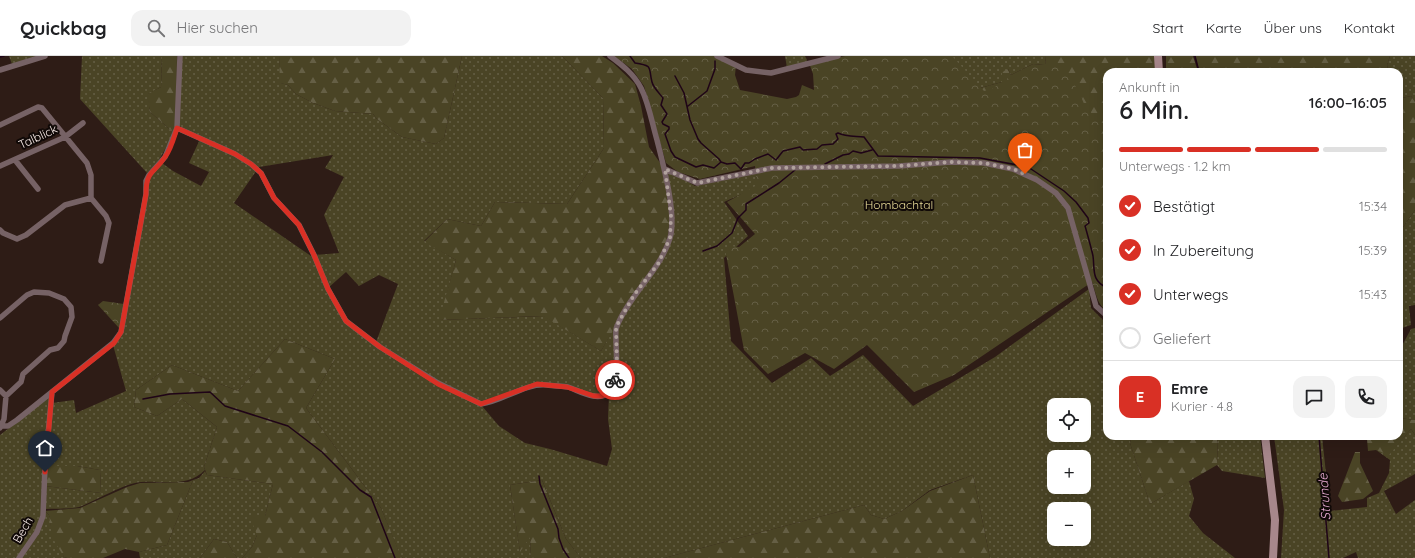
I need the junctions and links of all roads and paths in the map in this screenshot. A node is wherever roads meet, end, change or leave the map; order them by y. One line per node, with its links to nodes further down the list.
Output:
1 (45, 56): 8 (street)
2 (180, 56): 11 (street)
3 (610, 56): 15 (street)
4 (717, 56): 5 (street)
5 (838, 56)
6 (1158, 56): 7 (main road)
7 (1159, 68)
8 (0, 70)
9 (83, 123): 12 (street, Talblick)
10 (0, 125): 12 (street)
11 (177, 128): 15 (street); 23 (street)
12 (65, 137): 13 (street, Talblick); 17 (street)
13 (16, 160): 14 (street, Talblick); 16 (street)
14 (0, 166)
15 (665, 169): 20 (street)
16 (38, 189)
17 (90, 198): 18 (street); 19 (street)
18 (0, 230)
19 (101, 261)
20 (1103, 312)
21 (0, 318): 24 (street)
22 (0, 390): 24 (street)
23 (52, 392): 25 (street); 27 (street, Bech)
24 (6, 396): 25 (street)
25 (1, 427)
26 (1266, 440): 28 (main road)
27 (19, 558)
28 (1273, 558)

